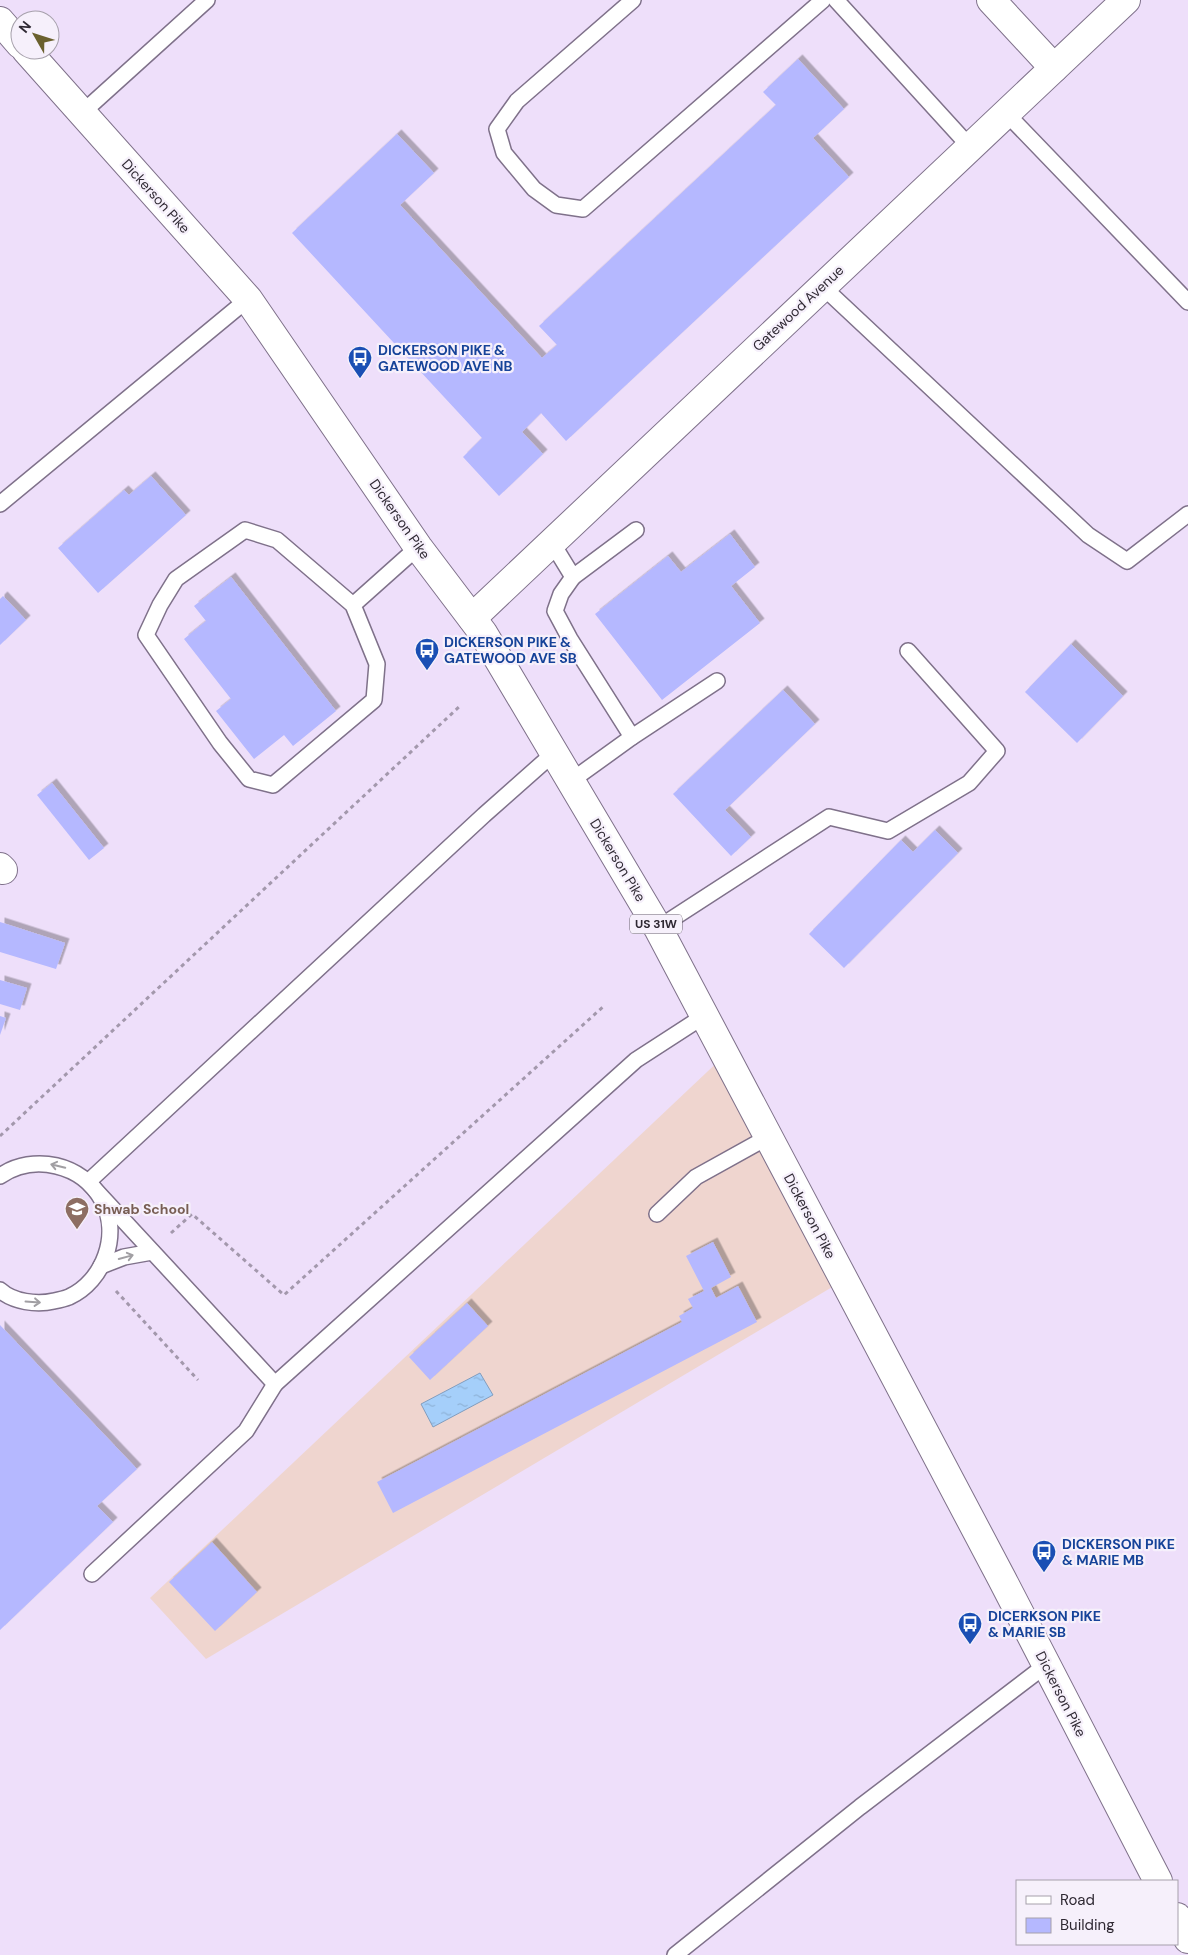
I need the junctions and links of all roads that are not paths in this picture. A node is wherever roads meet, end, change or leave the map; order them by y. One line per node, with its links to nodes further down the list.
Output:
1 (207, 0): 11 (lane)
2 (633, 0): 3 (lane)
3 (823, 0)
4 (836, 0): 13 (lane)
5 (991, 0): 10 (main road)
6 (1126, 0): 10 (main road, Gatewood Avenue)
7 (0, 21): 8 (main road)
8 (10, 32)
9 (35, 60): 11 (main road, Dickerson Pike / US 31W)
10 (1054, 68): 12 (main road, Gatewood Avenue)
11 (82, 113): 15 (main road, Dickerson Pike / US 31W)
12 (1006, 113): 13 (main road, Gatewood Avenue); 16 (lane)
13 (970, 147): 14 (main road, Gatewood Avenue)
14 (822, 286): 18 (lane); 20 (main road, Gatewood Avenue)
15 (248, 299): 17 (lane); 21 (main road, Dickerson Pike / US 31W)
16 (1188, 302)
17 (0, 504)
18 (1188, 514)
19 (636, 530): 22 (lane)
20 (551, 541): 22 (lane); 24 (main road, Gatewood Avenue)
21 (418, 547): 23 (lane); 24 (main road, Dickerson Pike / US 31W)
22 (573, 577): 27 (lane)
23 (353, 606): 23 (lane)
24 (472, 618): 28 (main road, Dickerson Pike / US 31W)
25 (908, 651): 30 (lane)
26 (717, 681): 27 (lane)
27 (632, 737): 29 (lane)
28 (554, 753): 29 (main road, Dickerson Pike / US 31W); 34 (lane)
29 (571, 781): 30 (main road, Dickerson Pike / US 31W)
30 (658, 928): 31 (main road, Dickerson Pike / US 31W)
31 (704, 1016): 32 (main road, Dickerson Pike / US 31W); 39 (lane)
32 (768, 1136): 35 (lane); 41 (main road, Dickerson Pike / US 31W)
33 (0, 1176): 34 (lane, one-way to 33)
34 (88, 1182): 36 (lane); 37 (lane)
35 (657, 1214)
36 (152, 1252): 37 (lane, one-way to 36); 39 (lane)
37 (101, 1266): 38 (lane, one-way to 37)
38 (0, 1290)
39 (275, 1384): 40 (lane)
40 (92, 1574)
41 (1046, 1665): 42 (main road, Dickerson Pike / US 31W); 45 (lane)
42 (1157, 1880)
43 (1178, 1919): 44 (main road)
44 (1188, 1939)
45 (675, 1955)

